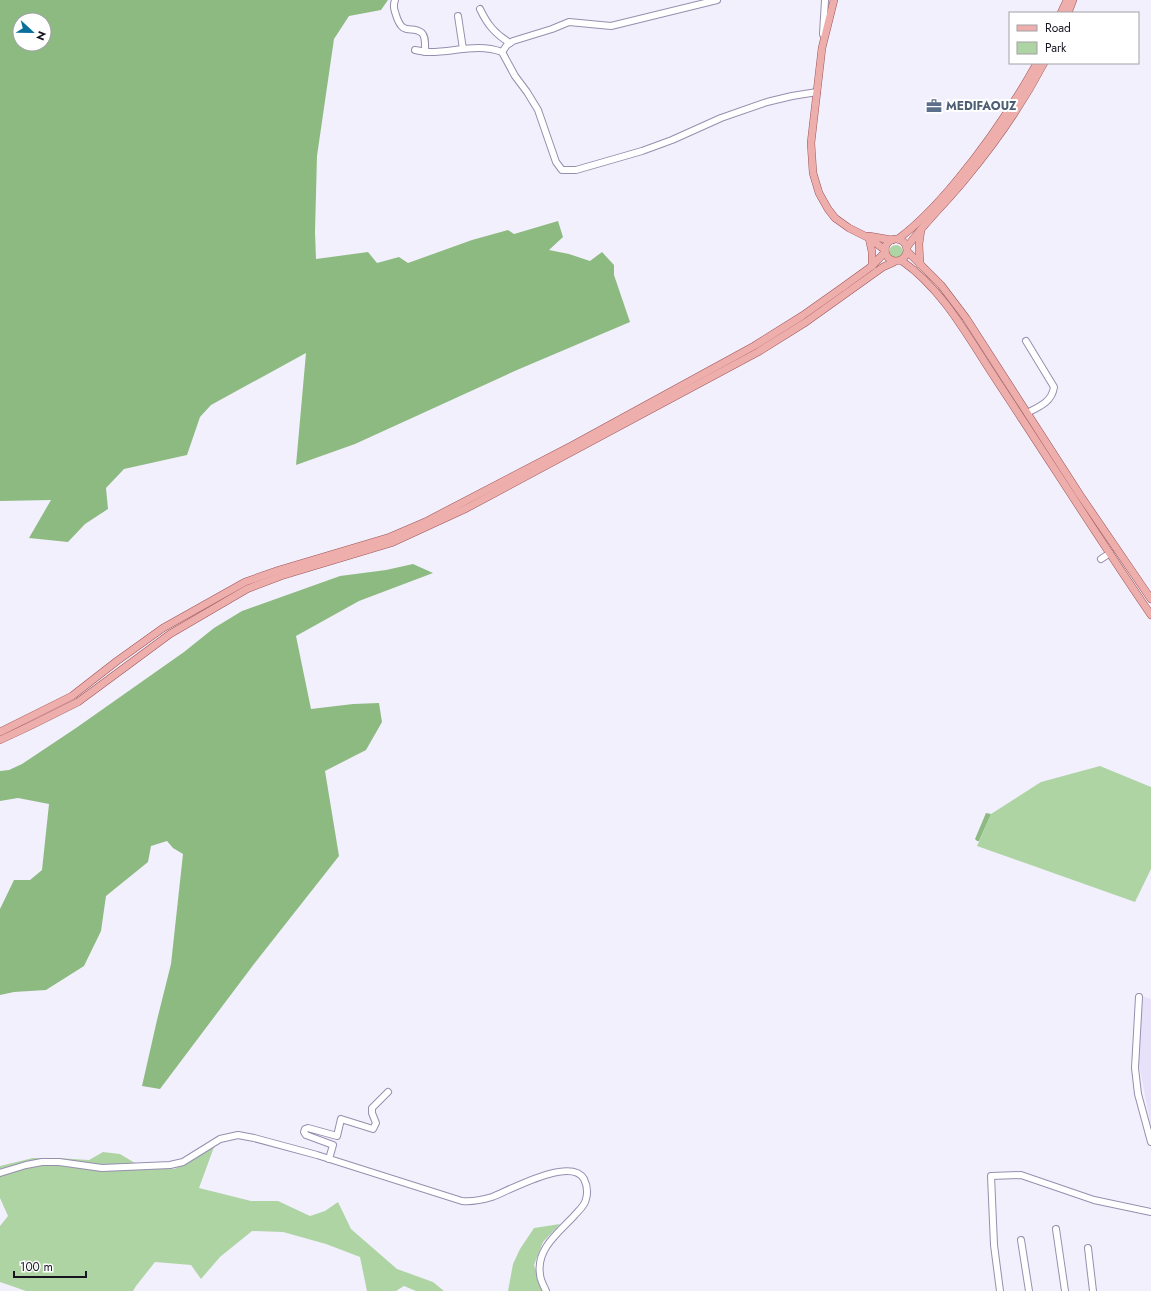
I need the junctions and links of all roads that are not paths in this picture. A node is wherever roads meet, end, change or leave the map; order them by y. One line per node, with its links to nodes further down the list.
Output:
1 (395, 0): 15 (street)
2 (717, 0): 11 (street)
3 (825, 0): 12 (street)
4 (834, 0): 12 (main road)
5 (1067, 0): 8 (main road)
6 (1074, 0): 9 (main road)
7 (480, 9): 11 (street)
8 (1061, 12)
9 (1068, 12)
10 (458, 16): 13 (street)
11 (510, 43): 16 (street)
12 (822, 48): 19 (main road)
13 (462, 49): 15 (street); 16 (street)
14 (415, 50): 15 (street)
15 (425, 52)
16 (502, 52): 19 (street)
17 (1036, 64): 22 (main road)
18 (1043, 64): 20 (main road)
19 (817, 92): 21 (main road)
20 (921, 230): 23 (main road); 27 (main road)
21 (867, 236): 22 (main road); 24 (main road); 28 (main road)
22 (895, 239): 23 (main road); 24 (main road)
23 (908, 249): 25 (main road); 27 (main road)
24 (885, 251): 26 (main road); 28 (main road)
25 (902, 261): 26 (main road); 31 (main road)
26 (894, 262): 36 (main road)
27 (920, 264): 30 (main road)
28 (872, 266): 35 (main road)
29 (1026, 341): 30 (street)
30 (1027, 413): 33 (main road)
31 (1110, 553): 32 (street); 34 (main road)
32 (1101, 559)
33 (1151, 599)
34 (1151, 615)
35 (0, 732)
36 (0, 740)
37 (1139, 997): 39 (street)
38 (388, 1092): 40 (street)
39 (1151, 1142)
40 (329, 1159): 41 (street); 46 (street)
41 (0, 1173)
42 (1151, 1212): 47 (street)
43 (1056, 1229): 49 (street)
44 (1021, 1240): 48 (street)
45 (1088, 1248): 50 (street)
46 (546, 1291)
47 (1000, 1291)
48 (1029, 1291)
49 (1065, 1291)
50 (1093, 1291)

